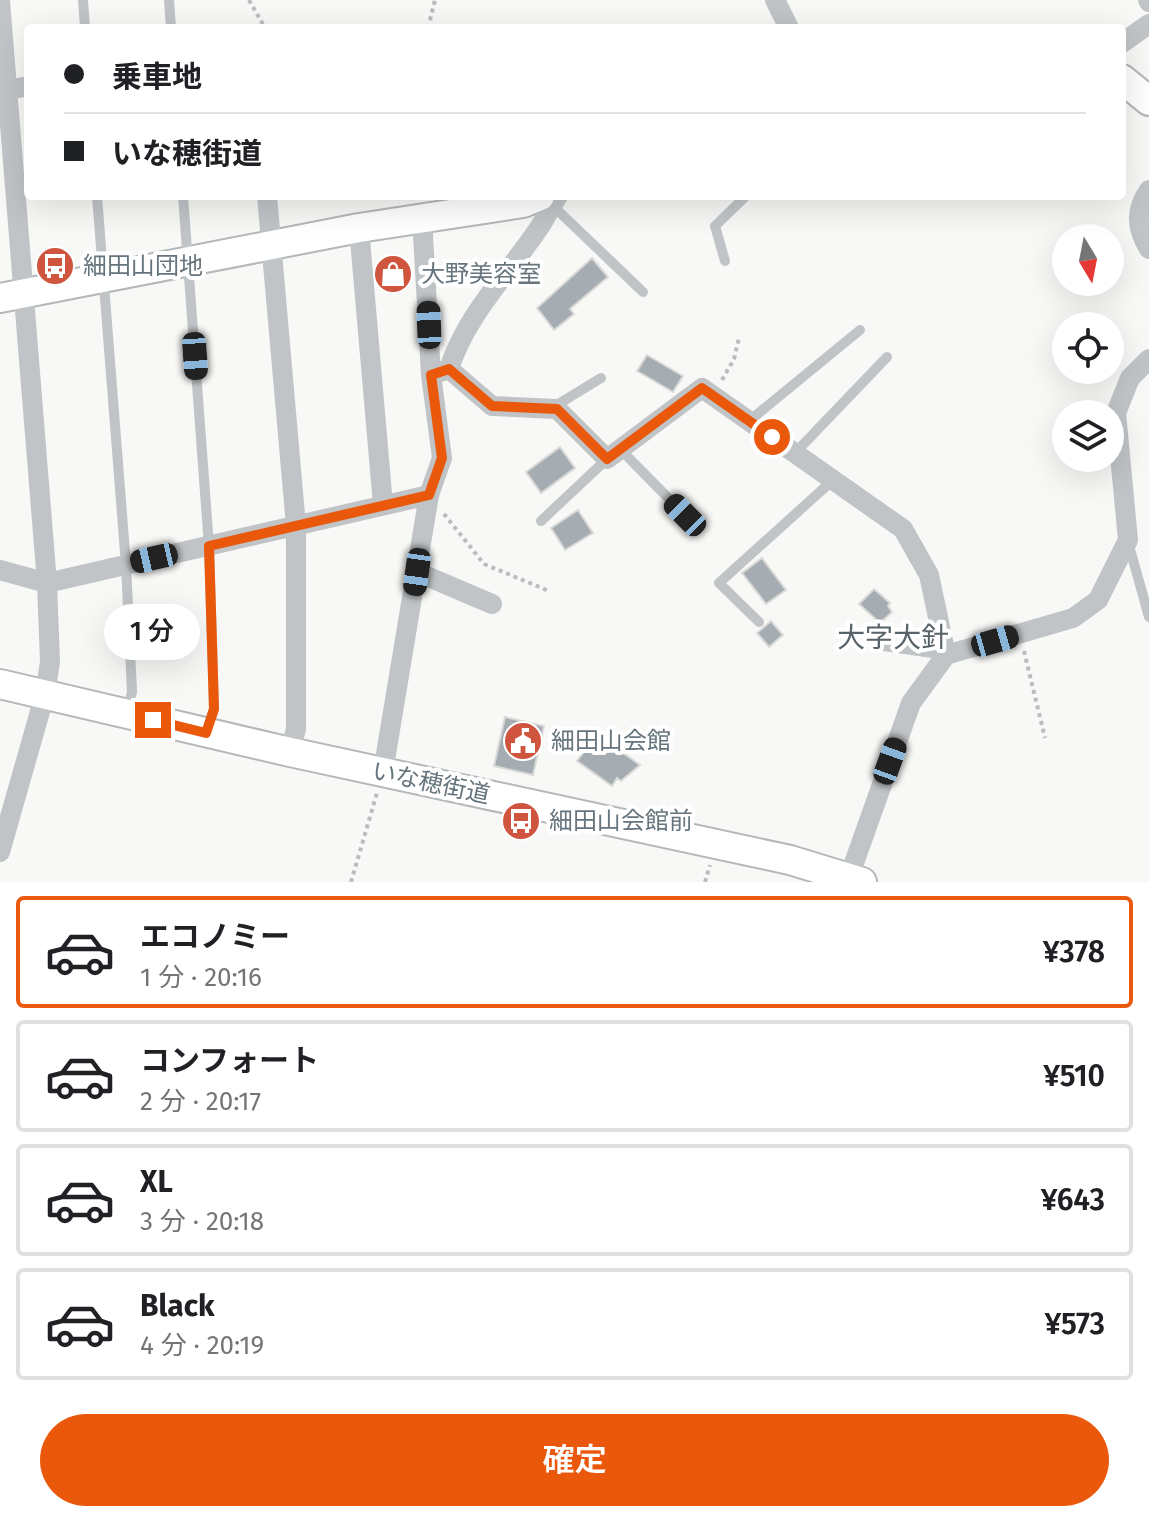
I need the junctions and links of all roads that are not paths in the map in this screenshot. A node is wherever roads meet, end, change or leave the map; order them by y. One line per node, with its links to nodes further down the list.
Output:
1 (83, 0): 5 (lane)
2 (169, 0): 6 (lane)
3 (775, 0): 7 (street)
4 (0, 1): 11 (street)
5 (85, 24)
6 (171, 24)
7 (787, 24)
8 (1149, 24): 9 (street)
9 (1126, 40)
10 (1126, 82): 12 (street)
11 (12, 89): 29 (street)
12 (1149, 101)
13 (1149, 190): 24 (street)
14 (97, 200): 27 (lane)
15 (183, 200): 26 (lane)
16 (268, 200): 23 (street)
17 (543, 200): 21 (street)
18 (550, 200): 33 (street)
19 (551, 200): 28 (lane)
20 (742, 200): 25 (lane)
21 (422, 218): 22 (street); 33 (street)
22 (359, 228): 23 (street); 41 (street)
23 (273, 244): 26 (street); 44 (street)
24 (1149, 249)
25 (725, 261)
26 (188, 262): 27 (street); 46 (lane)
27 (103, 278): 29 (street); 47 (lane)
28 (643, 292)
29 (12, 296): 50 (street)
30 (860, 330): 36 (lane)
31 (887, 357): 37 (lane)
32 (1149, 359): 45 (street)
33 (440, 372): 35 (street); 40 (street)
34 (601, 378): 35 (lane)
35 (557, 409): 38 (street)
36 (749, 421): 37 (street); 38 (street)
37 (795, 453): 39 (street)
38 (613, 454): 42 (lane); 43 (lane)
39 (833, 480): 53 (lane); 55 (street)
40 (429, 495): 41 (street); 49 (street)
41 (383, 505): 44 (street)
42 (685, 515)
43 (541, 521)
44 (296, 526): 46 (street); 60 (street)
45 (1128, 540): 52 (lane); 55 (street)
46 (209, 546): 47 (street); 59 (lane)
47 (126, 565): 50 (street); 58 (lane)
48 (0, 570): 50 (street)
49 (417, 572): 51 (street); 61 (street)
50 (47, 583): 57 (street)
51 (492, 604)
52 (1149, 617)
53 (759, 622)
54 (884, 646): 55 (lane)
55 (946, 655): 63 (street)
56 (0, 684): 57 (street, いな穂街道)
57 (45, 694): 58 (street, いな穂街道); 62 (street)
58 (126, 714): 59 (street, いな穂街道)
59 (206, 733): 60 (street, いな穂街道)
60 (290, 752): 61 (street, いな穂街道)
61 (383, 772): 63 (street, いな穂街道)
62 (0, 852)
63 (855, 880)

